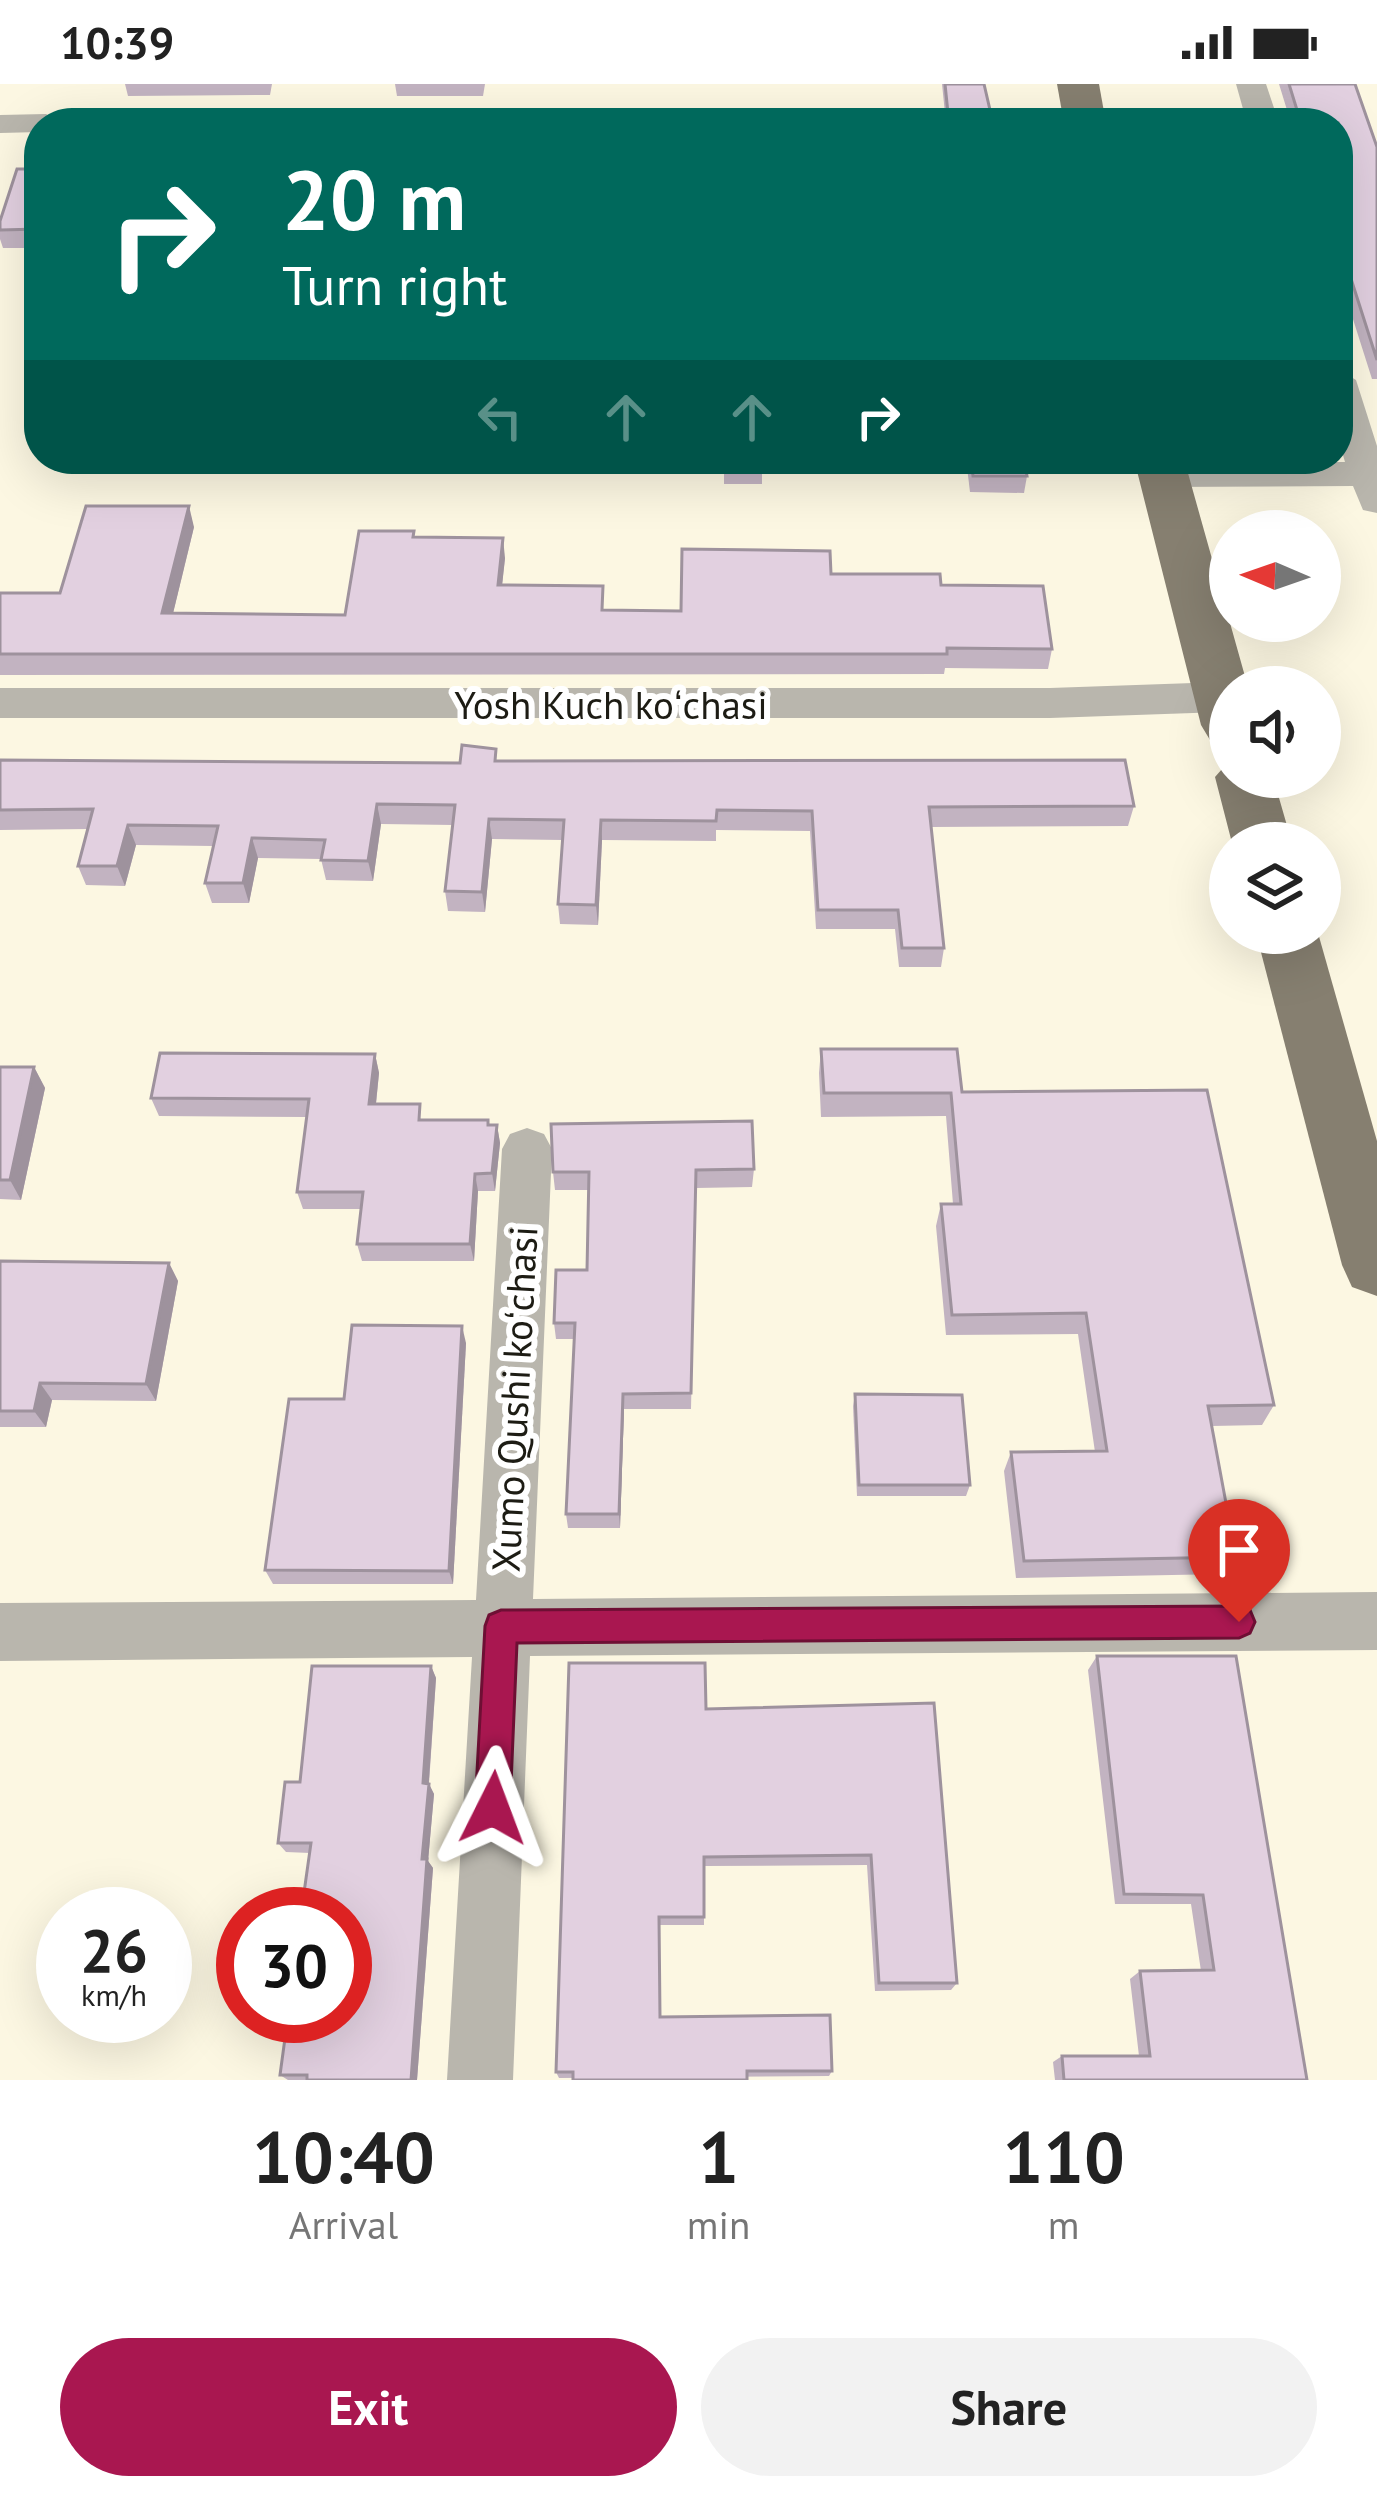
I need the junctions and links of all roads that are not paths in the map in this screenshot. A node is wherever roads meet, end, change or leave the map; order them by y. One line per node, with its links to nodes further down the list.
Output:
1 (1353, 425): 4 (street)
2 (1163, 474): 5 (main road)
3 (1248, 474): 4 (street)
4 (1373, 484)
5 (1214, 666)
6 (0, 703): 7 (street, Yosh Kuch koʻchasi)
7 (1209, 710)
8 (1293, 954): 10 (main road)
9 (527, 1149): 12 (street, Xumo Qushi koʻchasi)
10 (1377, 1264)
11 (1377, 1621): 12 (street)
12 (501, 1626): 13 (street); 14 (street, Xumo Qushi koʻchasi)
13 (0, 1632)
14 (480, 2080)

